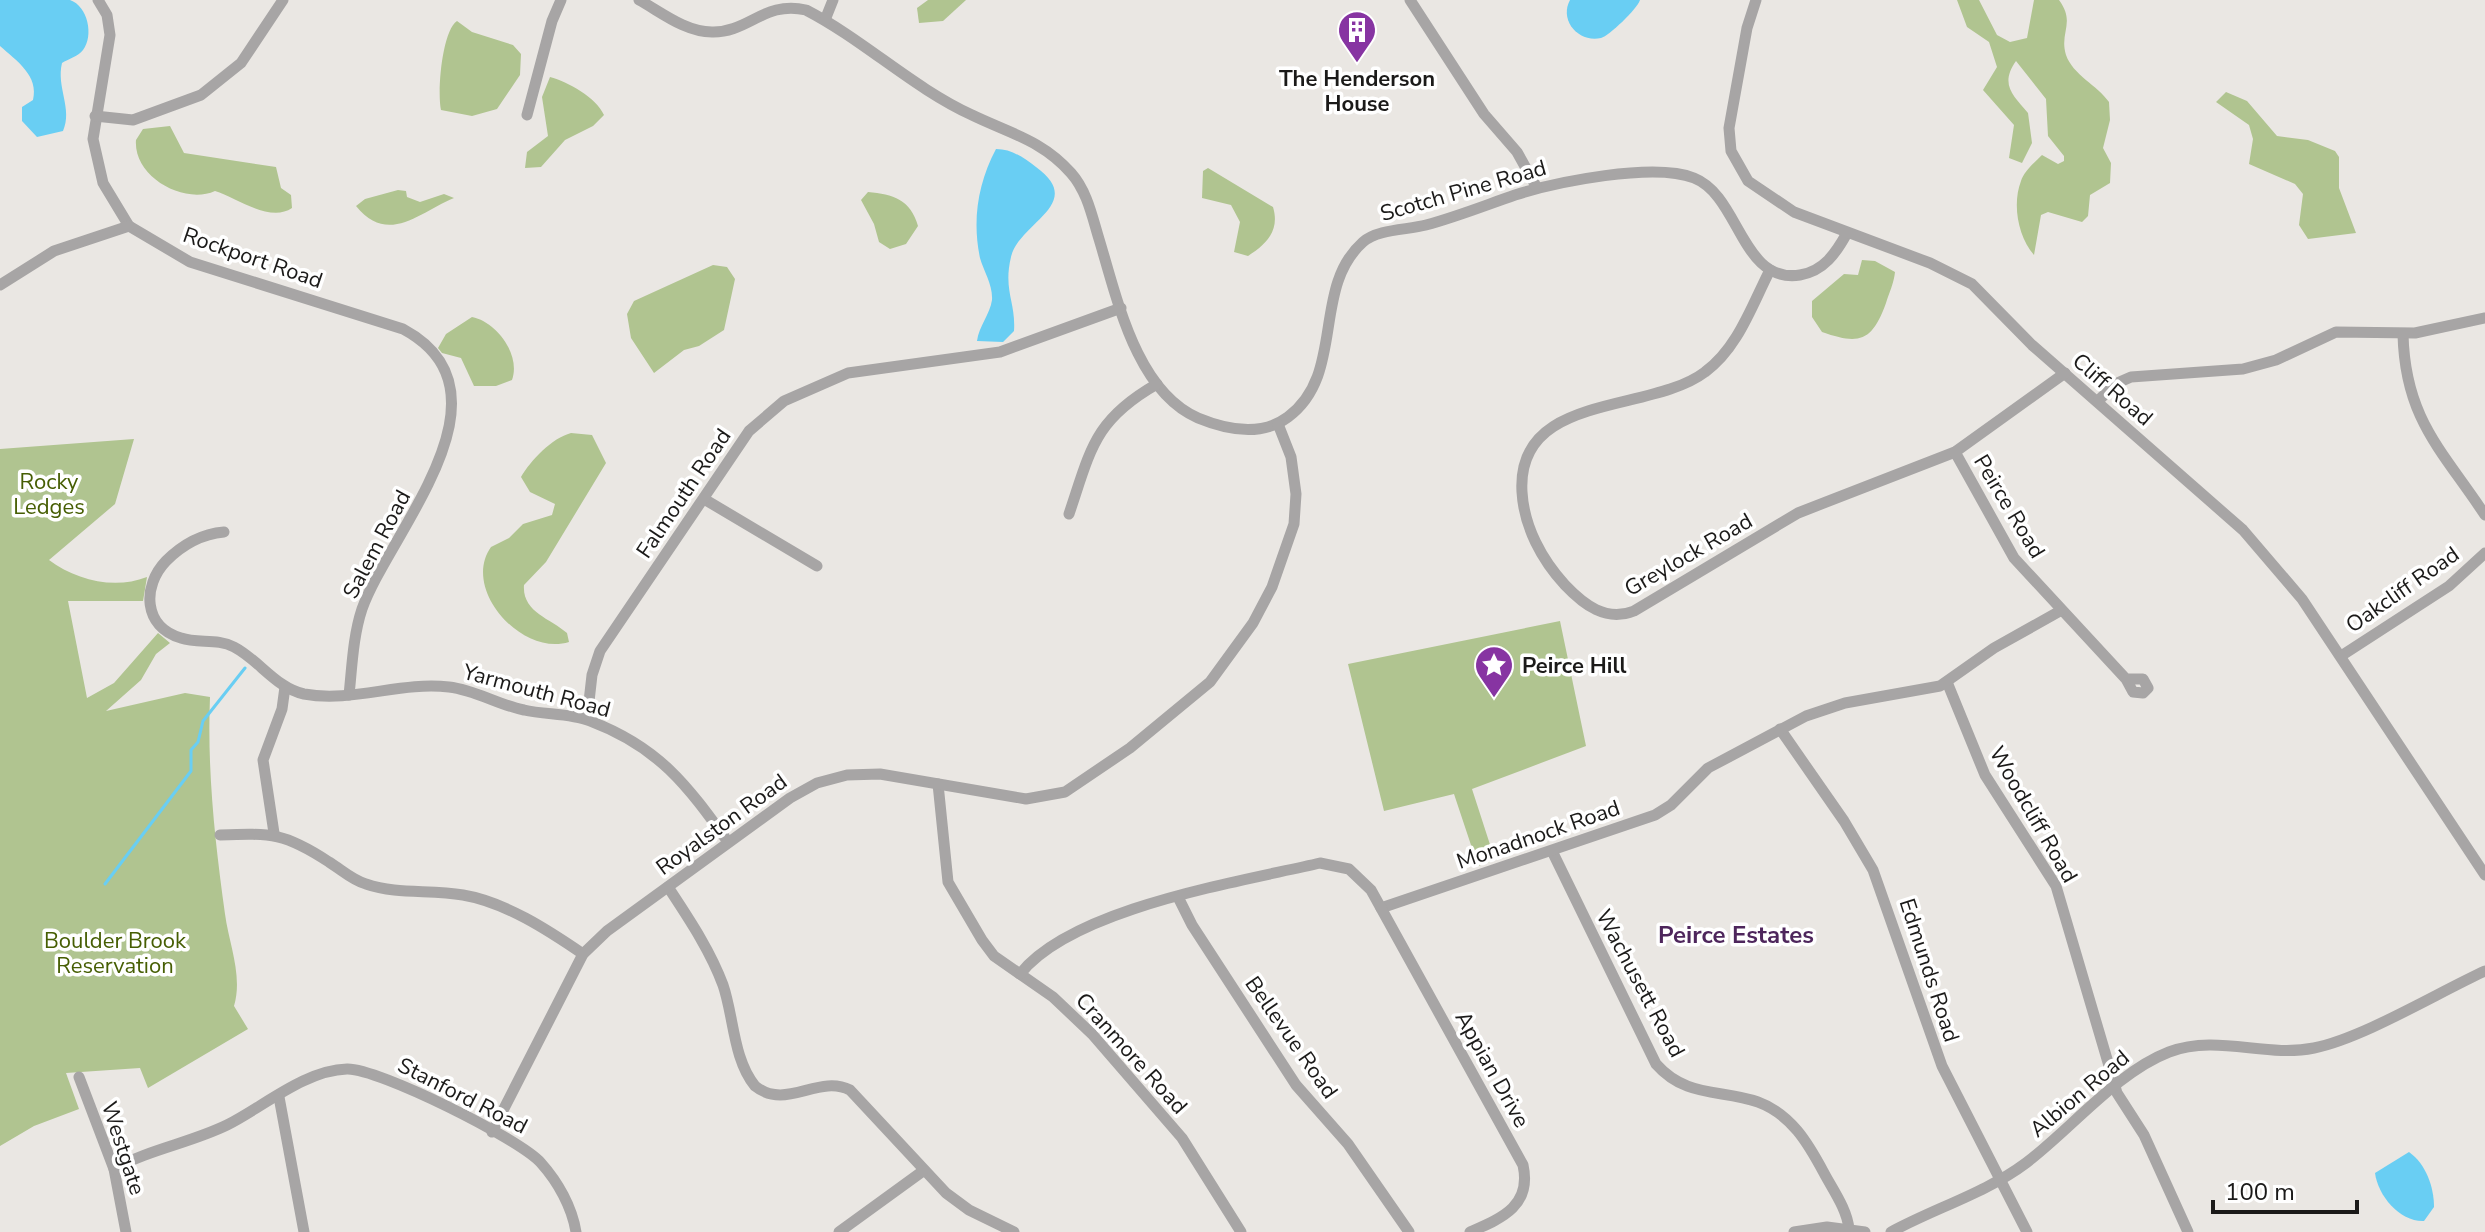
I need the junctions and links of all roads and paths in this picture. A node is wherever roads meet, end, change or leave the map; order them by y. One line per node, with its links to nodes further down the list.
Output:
1 (98, 0): 10 (street, Rockport Road)
2 (283, 0): 10 (street)
3 (561, 0): 9 (street)
4 (639, 0): 8 (street)
5 (833, 0): 8 (street)
6 (1410, 0): 11 (street)
7 (1756, 0): 13 (street, Cliff Road)
8 (825, 20): 16 (street)
9 (527, 115)
10 (95, 116): 12 (street, Rockport Road)
11 (1537, 188): 14 (street, Scotch Pine Road); 23 (street, Scotch Pine Road)
12 (129, 226): 15 (street); 22 (street, Rockport Road)
13 (1847, 233): 14 (street); 19 (street, Cliff Road)
14 (1770, 270): 24 (street, Greylock Road)
15 (0, 285)
16 (1121, 308): 20 (street); 25 (street, Falmouth Road)
17 (2485, 318): 18 (street)
18 (2403, 334): 21 (street); 27 (street)
19 (2065, 373): 21 (street, Cliff Road); 24 (street, Peirce Road)
20 (1157, 384): 23 (street); 26 (street)
21 (2098, 401): 32 (street, Cliff Road)
22 (448, 415): 36 (street, Salem Road)
23 (1278, 424): 39 (street, Royalston Road)
24 (1955, 452): 31 (street, Peirce Road)
25 (704, 499): 30 (street); 37 (street, Falmouth Road)
26 (1069, 514)
27 (2485, 515)
28 (224, 532): 35 (street, Yarmouth Road)
29 (2485, 553): 32 (street, Oakcliff Road)
30 (817, 566)
31 (2060, 611): 33 (street, Peirce Road); 34 (street, Monadnock Road)
32 (2341, 656): 44 (street, Cliff Road)
33 (2126, 679)
34 (1947, 682): 38 (street, Monadnock Road); 52 (street, Woodcliff Road)
35 (285, 687): 36 (street, Yarmouth Road); 40 (street)
36 (349, 695): 37 (street, Yarmouth Road)
37 (587, 719): 42 (street, Yarmouth Road)
38 (1780, 729): 43 (street, Monadnock Road); 57 (street, Edmunds Road)
39 (938, 784): 42 (street, Royalston Road); 50 (street, Cranmore Road)
40 (274, 833): 41 (street); 48 (street)
41 (220, 835)
42 (728, 842): 45 (street, Royalston Road)
43 (1552, 851): 47 (street, Monadnock Road); 58 (street, Wachusett Road)
44 (2485, 875)
45 (668, 887): 48 (street, Royalston Road); 56 (street)
46 (1178, 897): 47 (street); 50 (street); 65 (street, Bellevue Road)
47 (1381, 908): 66 (street, Appian Drive)
48 (583, 954): 54 (street, Royalston Road)
49 (2485, 971): 52 (street, Albion Road)
50 (1020, 974): 64 (street, Cranmore Road)
51 (79, 1077): 55 (street, Westgate)
52 (2115, 1088): 57 (street, Albion Road); 71 (street, Woodcliff Road)
53 (279, 1097): 54 (street, Stanford Road); 55 (street, Stanford Road); 60 (street)
54 (492, 1132): 61 (street, Stanford Road)
55 (114, 1169): 59 (street, Westgate)
56 (923, 1171): 62 (street); 63 (street)
57 (2001, 1178): 69 (street, Albion Road); 70 (street, Edmunds Road)
58 (1849, 1229): 67 (street); 68 (street)
59 (126, 1232)
60 (304, 1232)
61 (576, 1232)
62 (839, 1232)
63 (1014, 1232)
64 (1241, 1232)
65 (1409, 1232)
66 (1470, 1232)
67 (1794, 1232)
68 (1865, 1232)
69 (1891, 1232)
70 (2027, 1232)
71 (2188, 1232)

